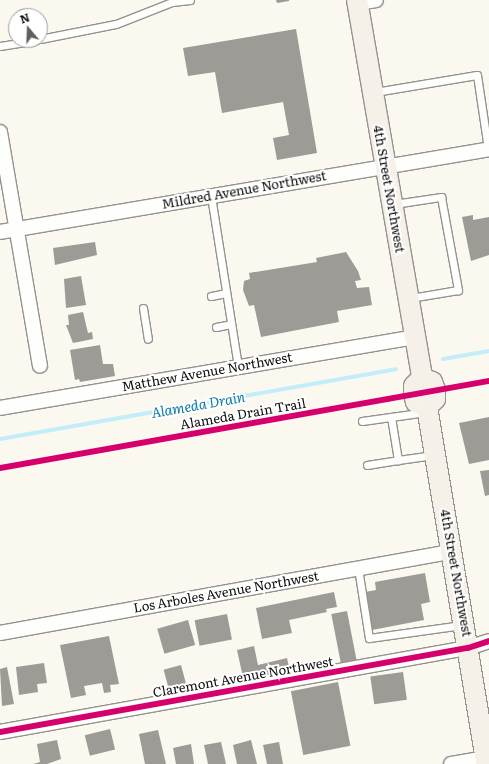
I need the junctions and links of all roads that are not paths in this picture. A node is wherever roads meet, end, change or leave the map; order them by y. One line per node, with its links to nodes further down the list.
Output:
1 (190, 0): 2 (lane)
2 (172, 1): 4 (lane)
3 (364, 1): 5 (main road, 4th Street Northwest)
4 (48, 37)
5 (372, 92): 7 (lane); 8 (main road, 4th Street Northwest)
6 (0, 132): 11 (street)
7 (489, 149): 8 (street, Mildred Avenue Northwest)
8 (385, 167): 9 (street, Mildred Avenue Northwest); 10 (main road, 4th Street Northwest)
9 (211, 196): 11 (street, Mildred Avenue Northwest); 13 (lane)
10 (392, 204): 15 (main road, 4th Street Northwest); 15 (lane)
11 (17, 229): 12 (street, Mildred Avenue Northwest); 21 (street)
12 (0, 232)
13 (226, 294): 14 (lane); 17 (lane)
14 (211, 296)
15 (408, 298): 19 (main road, 4th Street Northwest)
16 (143, 308): 20 (lane)
17 (231, 324): 18 (lane); 22 (lane)
18 (216, 327)
19 (415, 337): 22 (street, Matthew Avenue Northwest); 24 (main road, 4th Street Northwest)
20 (148, 339)
21 (40, 366)
22 (238, 367): 23 (street, Matthew Avenue Northwest)
23 (0, 408)
24 (427, 409): 25 (lane); 27 (main road, 4th Street Northwest)
25 (392, 417): 26 (lane); 28 (lane)
26 (362, 421)
27 (436, 454): 28 (lane); 30 (main road, 4th Street Northwest)
28 (398, 460): 29 (lane)
29 (367, 465)
30 (452, 552): 31 (street, Los Arboles Avenue Northwest); 32 (main road, 4th Street Northwest)
31 (358, 568): 32 (lane); 33 (street, Los Arboles Avenue Northwest)
32 (464, 625): 35 (main road, 4th Street Northwest)
33 (0, 633)
34 (489, 641): 35 (street, Claremont Avenue Northwest)
35 (468, 648): 36 (street, Claremont Avenue Northwest); 37 (main road, 4th Street Northwest)
36 (0, 732)
37 (486, 761): 38 (street)
38 (451, 764)

